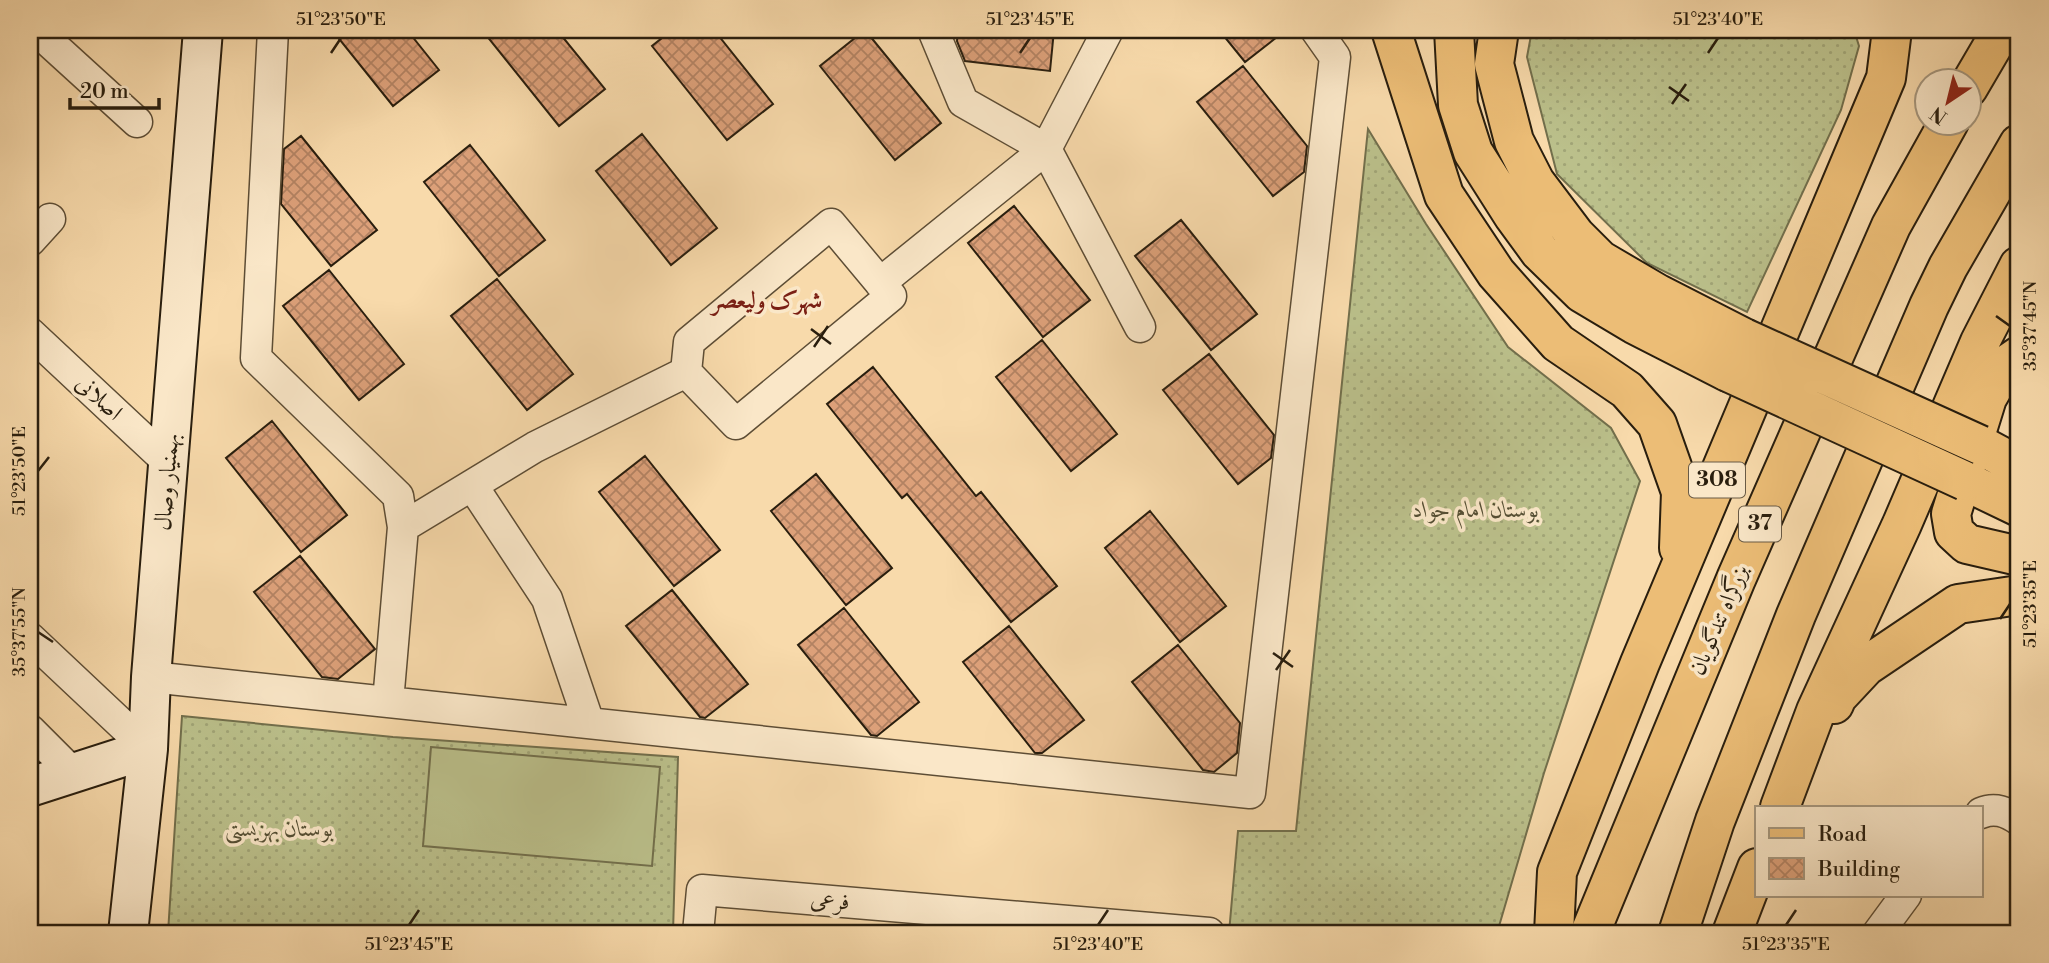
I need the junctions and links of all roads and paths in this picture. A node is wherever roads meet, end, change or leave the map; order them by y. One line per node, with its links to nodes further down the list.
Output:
1 (36, 30): 15 (street)
2 (203, 30): 27 (main road, بهمنیار وصال)
3 (273, 30): 31 (street)
4 (933, 30): 18 (street)
5 (1108, 30): 18 (street)
6 (1316, 30): 38 (street)
7 (1391, 30): 33 (main road)
8 (1433, 30): 14 (main road)
9 (1454, 30): 14 (main road)
10 (1499, 30): 28 (main road, bridge)
11 (1892, 30): 33 (main road, 308)
12 (2001, 30): 13 (main road)
13 (1981, 66)
14 (1461, 113): 30 (main road, bridge)
15 (137, 122)
16 (1941, 136): 50 (main road, بزرگراه تندگویان / 37)
17 (2019, 144): 51 (main road)
18 (1046, 149): 22 (street); 23 (street)
19 (50, 219): 20 (street)
20 (30, 241)
21 (2019, 266): 43 (main road)
22 (880, 283): 26 (street); 26 (street)
23 (1140, 327)
24 (30, 333): 27 (street, اصلانی)
25 (2019, 356): 32 (main road)
26 (686, 372): 29 (street)
27 (169, 463): 36 (main road, بهمنیار وصال)
28 (2019, 466)
29 (472, 485): 31 (street); 38 (street)
30 (2019, 507)
31 (402, 527): 37 (street)
32 (2019, 556)
33 (1677, 574): 49 (main road, 308)
34 (2019, 595): 43 (main road)
35 (30, 638): 40 (street)
36 (151, 677): 37 (street); 40 (main road, بهمنیار وصال)
37 (388, 702): 38 (street)
38 (589, 723)
39 (30, 730): 41 (street)
40 (148, 749): 41 (main road); 46 (main road, بهمنیار وصال)
41 (74, 773): 42 (main road)
42 (30, 787)
43 (1782, 803)
44 (1755, 874): 52 (main road)
45 (1905, 897): 53 (street)
46 (128, 933)
47 (698, 933): 48 (street, فرعی)
48 (1209, 933)
49 (1553, 933)
50 (1590, 933)
51 (1678, 933)
52 (1732, 933)
53 (1878, 933)

